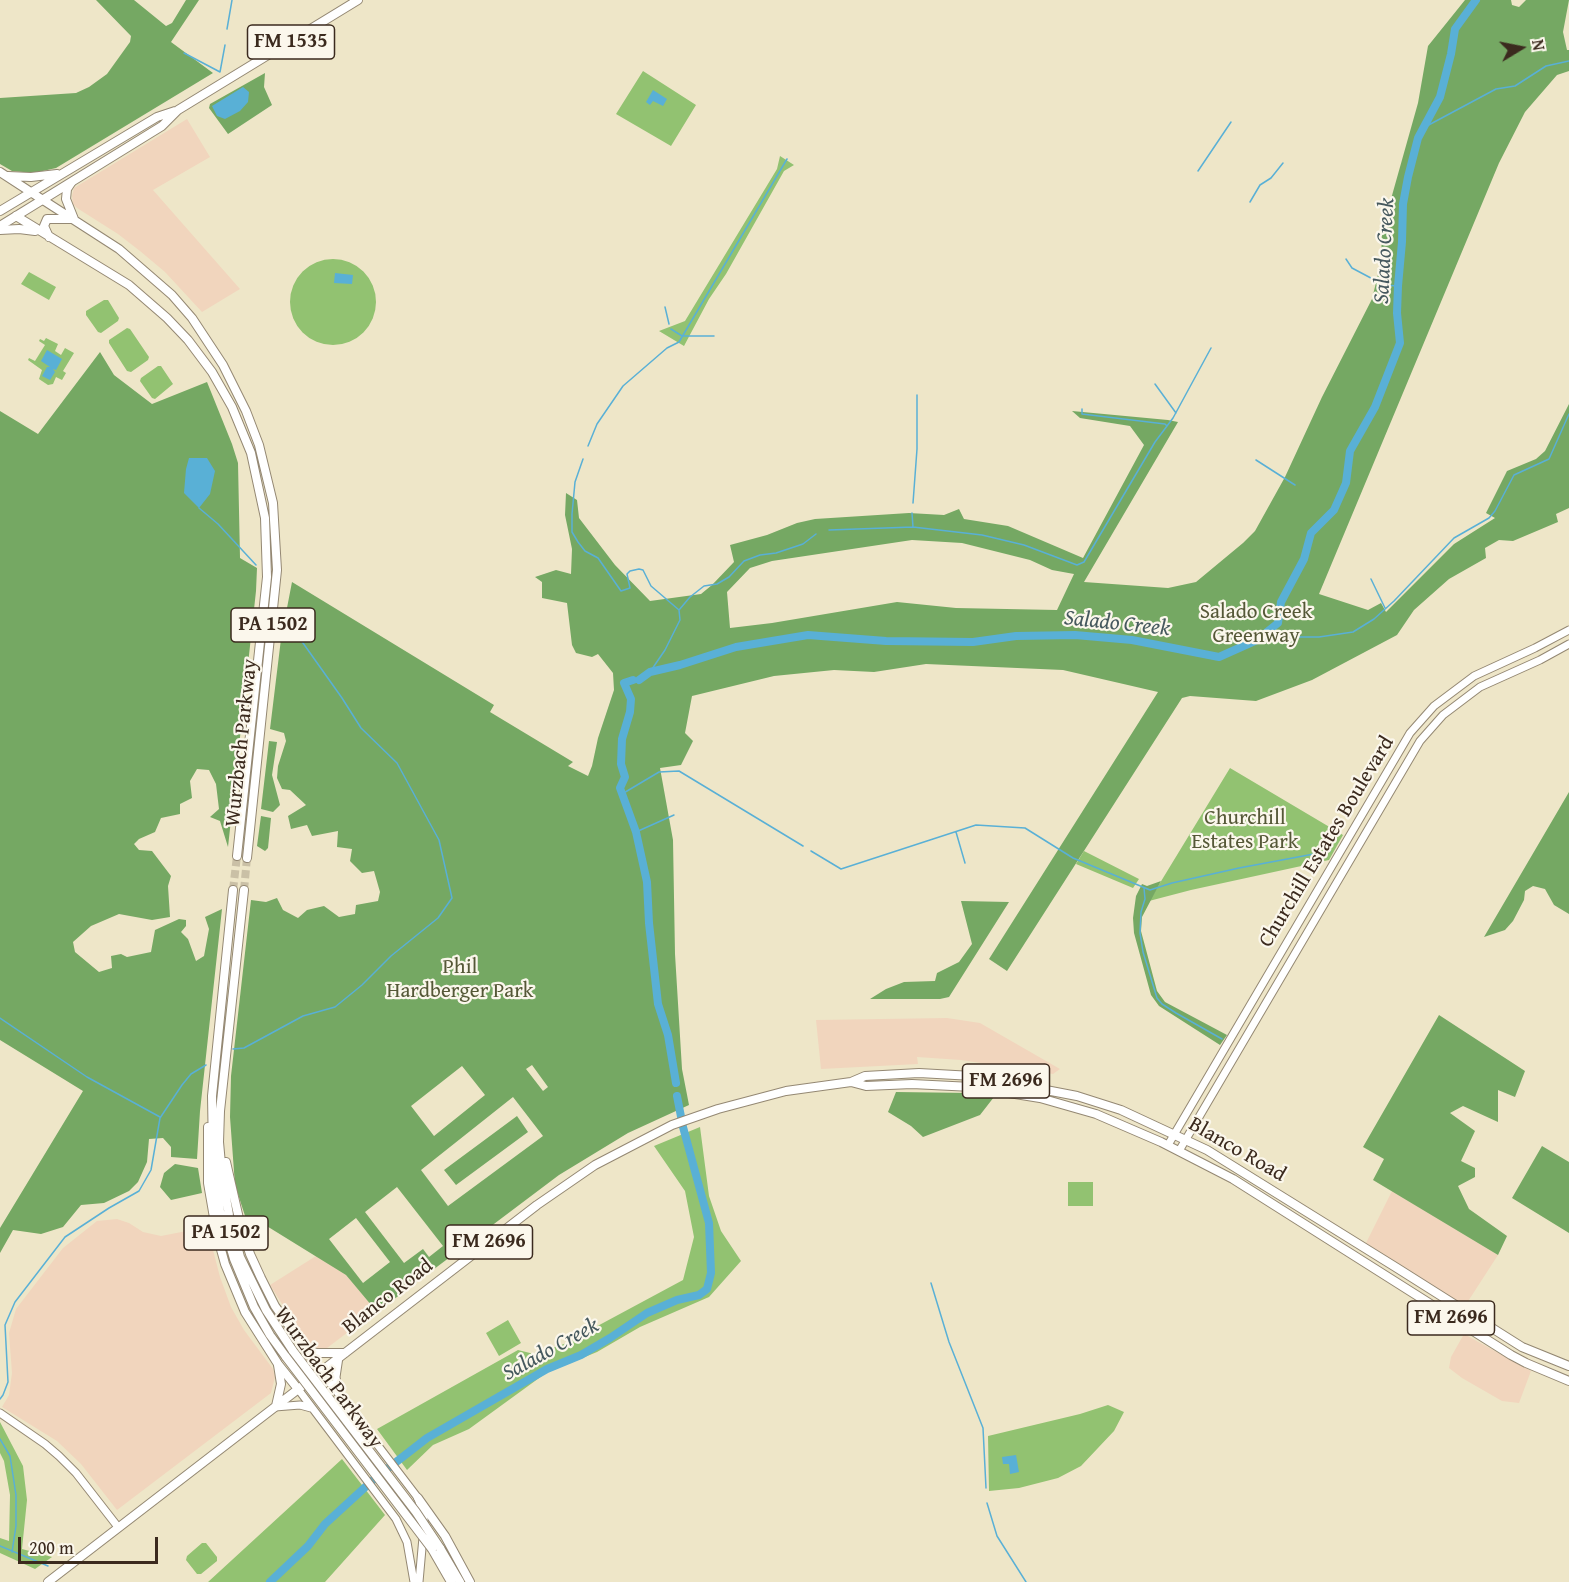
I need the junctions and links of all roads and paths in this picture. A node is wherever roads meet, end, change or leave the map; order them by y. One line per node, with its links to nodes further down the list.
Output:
1 (358, 0): 2 (main road, FM 1535)
2 (178, 110): 3 (main road, FM 1535); 4 (main road, FM 1535)
3 (127, 135): 4 (main road); 6 (main road, FM 1535)
4 (116, 155): 8 (main road, FM 1535)
5 (0, 172): 7 (main road, Wurzbach Parkway / PA 1502)
6 (63, 173): 7 (main road); 9 (main road, FM 1535)
7 (8, 176): 9 (main road, Wurzbach Parkway / PA 1502)
8 (71, 183): 10 (main road, FM 1535); 13 (highway)
9 (30, 192): 10 (main road, Wurzbach Parkway / PA 1502); 11 (main road, FM 1535)
10 (43, 200): 12 (main road, FM 1535); 13 (highway, Wurzbach Parkway / PA 1502)
11 (2, 208): 12 (main road, Wurzbach Parkway / PA 1502)
12 (16, 216): 14 (main road, FM 1535); 15 (highway, Wurzbach Parkway / PA 1502)
13 (74, 219): 16 (highway); 20 (highway, Wurzbach Parkway / PA 1502)
14 (0, 228): 15 (highway)
15 (40, 232): 16 (highway, Wurzbach Parkway / PA 1502)
16 (49, 237): 19 (highway, Wurzbach Parkway / PA 1502)
17 (1569, 630): 28 (street, Churchill Estates Boulevard)
18 (1569, 644): 29 (street, Churchill Estates Boulevard)
19 (237, 856)
20 (247, 858)
21 (233, 890): 24 (highway, Wurzbach Parkway / PA 1502)
22 (244, 890): 26 (highway, Wurzbach Parkway / PA 1502)
23 (851, 1082): 25 (main road, Blanco Road / FM 2696); 27 (main road, Blanco Road / FM 2696); 41 (main road, Blanco Road / FM 2696)
24 (212, 1096): 40 (highway, Wurzbach Parkway / PA 1502); 43 (highway)
25 (1121, 1110): 27 (main road); 28 (main road, Blanco Road / FM 2696)
26 (220, 1111): 38 (highway); 40 (highway, Wurzbach Parkway / PA 1502)
27 (1096, 1114): 30 (main road, Blanco Road / FM 2696)
28 (1174, 1134): 29 (main road, Blanco Road / FM 2696); 30 (street, Churchill Estates Boulevard)
29 (1186, 1140): 31 (street, Churchill Estates Boulevard); 32 (main road, Blanco Road / FM 2696)
30 (1168, 1145): 31 (main road, Blanco Road / FM 2696)
31 (1179, 1151): 33 (main road, Blanco Road / FM 2696)
32 (1237, 1169): 33 (main road); 34 (main road, Blanco Road / FM 2696)
33 (1233, 1179): 35 (main road, Blanco Road / FM 2696)
34 (1286, 1199): 35 (main road); 36 (main road, Blanco Road / FM 2696)
35 (1280, 1209): 37 (main road, Blanco Road / FM 2696)
36 (1346, 1237): 37 (main road); 39 (main road, Blanco Road / FM 2696)
37 (1339, 1246): 42 (main road, Blanco Road / FM 2696)
38 (304, 1348): 41 (main road); 43 (highway); 45 (highway)
39 (1533, 1353): 42 (main road); 44 (main road, Blanco Road / FM 2696)
40 (289, 1354): 54 (highway, Wurzbach Parkway / PA 1502, bridge)
41 (342, 1355): 45 (main road, Blanco Road / FM 2696); 48 (street)
42 (1528, 1364): 46 (main road, Blanco Road / FM 2696)
43 (280, 1366): 47 (highway); 49 (main road)
44 (1569, 1366)
45 (321, 1371): 47 (main road, Blanco Road / FM 2696); 48 (street, Wurzbach Parkway)
46 (1569, 1381)
47 (298, 1389): 49 (main road, Blanco Road / FM 2696); 50 (street)
48 (340, 1394): 50 (street); 52 (street, Wurzbach Parkway)
49 (275, 1407): 50 (street); 53 (main road, Blanco Road / FM 2696)
50 (314, 1411): 56 (street)
51 (0, 1413): 53 (street)
52 (418, 1498): 57 (street); 60 (highway)
53 (118, 1527): 55 (main road, Blanco Road / FM 2696)
54 (436, 1548): 58 (highway, Wurzbach Parkway / PA 1502); 59 (highway, Wurzbach Parkway / PA 1502)
55 (48, 1582)
56 (414, 1582)
57 (419, 1582)
58 (451, 1582)
59 (460, 1582)
60 (470, 1582)

